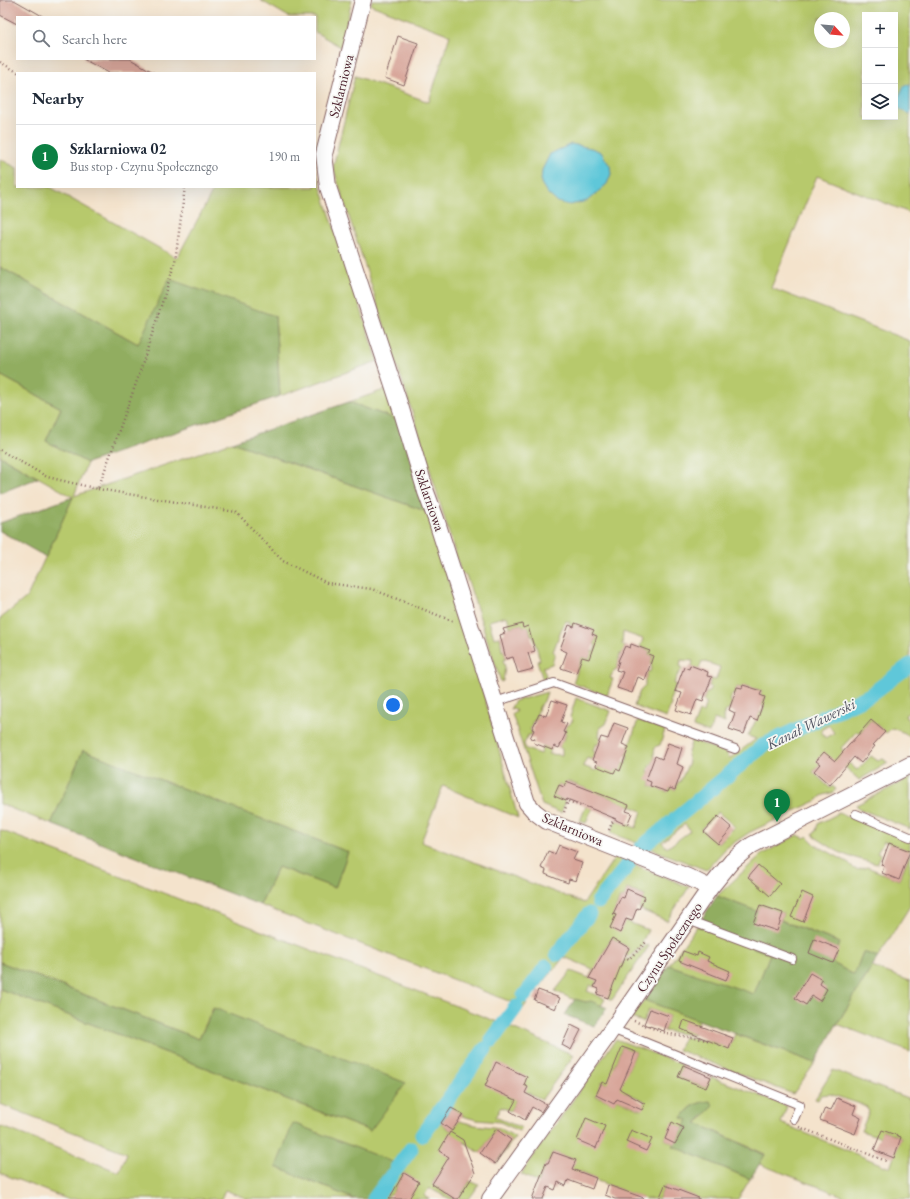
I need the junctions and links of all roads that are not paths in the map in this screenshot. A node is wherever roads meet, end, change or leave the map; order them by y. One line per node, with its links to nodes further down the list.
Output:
1 (363, 0): 2 (street, Szklarniowa)
2 (496, 702): 3 (lane); 7 (street, Szklarniowa)
3 (735, 749)
4 (910, 764): 7 (street, Czynu Społecznego)
5 (856, 814): 6 (lane)
6 (910, 837)
7 (710, 888): 8 (street, Czynu Społecznego)
8 (688, 920): 9 (lane); 10 (street, Czynu Społecznego)
9 (792, 959)
10 (615, 1030): 11 (lane); 12 (street, Czynu Społecznego)
11 (794, 1119)
12 (490, 1199)

